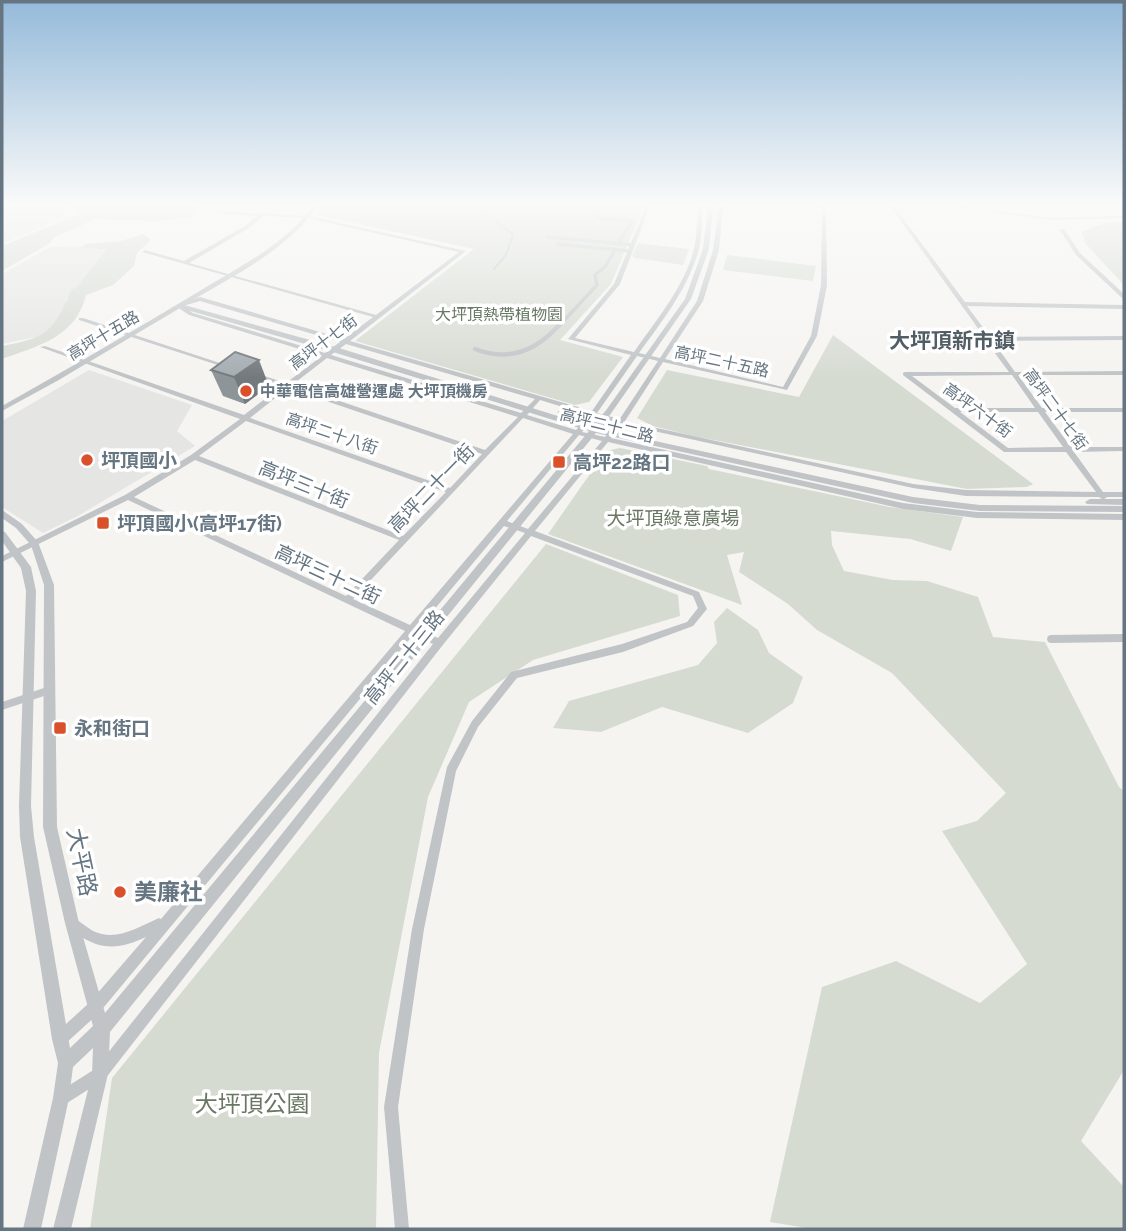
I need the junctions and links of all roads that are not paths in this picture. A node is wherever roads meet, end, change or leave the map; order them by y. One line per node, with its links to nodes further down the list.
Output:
1 (186, 263): 12 (street)
2 (246, 263): 12 (street, 高坪十五路)
3 (447, 263): 17 (street, 高坪十七街)
4 (607, 263): 24 (street)
5 (625, 263): 26 (street)
6 (692, 263): 26 (street, 高坪二十三路)
7 (702, 263): 27 (street, 高坪二十三路)
8 (712, 263): 29 (street, 高坪二十三路)
9 (824, 263): 29 (street, 高坪二十五路)
10 (934, 263): 14 (street, 高坪二十七街)
11 (1088, 263): 13 (street)
12 (228, 275): 15 (street, 高坪十五路); 17 (street)
13 (1124, 297)
14 (963, 304): 16 (street); 21 (street, 高坪二十七街)
15 (179, 306): 19 (street, 高坪十五路); 22 (street, 高坪二十二路); 25 (street, 高坪二十二路)
16 (1124, 307)
17 (378, 317): 22 (street, 高坪十七街)
18 (81, 319): 19 (street)
19 (132, 335): 28 (street, 高坪十五路); 30 (street)
20 (1124, 338): 21 (street)
21 (988, 339): 32 (street, 高坪二十七街)
22 (341, 346): 25 (street, 高坪十七街); 35 (street, 高坪二十二路); 35 (street, 高坪二十二路)
23 (43, 347): 28 (street, 高坪二十八街)
24 (475, 349)
25 (327, 356): 34 (street, 高坪十七街); 40 (street, 高坪二十二路)
26 (635, 356): 27 (street); 42 (street, 高坪二十三路)
27 (648, 359): 29 (street); 42 (street, 高坪二十三路)
28 (86, 362): 36 (street, 高坪十五路); 41 (street, 高坪二十八街)
29 (661, 362): 43 (street, 高坪二十三路)
30 (236, 369)
31 (249, 373): 34 (street)
32 (1012, 373): 33 (street); 37 (street, 高坪六十街); 38 (street, 高坪二十七街)
33 (1124, 373)
34 (288, 386): 41 (street, 高坪十七街); 46 (street)
35 (534, 403): 40 (street, 高坪二十一街); 42 (street, 高坪二十二路); 42 (street, 高坪二十二路)
36 (3, 407)
37 (955, 410): 38 (street); 45 (street, 高坪六十街)
38 (1039, 410): 39 (street); 45 (street, 高坪二十七街)
39 (1124, 410)
40 (522, 416): 42 (street, 高坪二十二路); 46 (street, 高坪二十一街)
41 (246, 418): 47 (street, 高坪十七街); 48 (street, 高坪二十八街)
42 (592, 425): 43 (street, 高坪二十二路); 43 (street, 高坪二十二路); 54 (street, 高坪二十三路)
43 (614, 431): 52 (street, 高坪二十二路); 52 (street, 高坪二十二路); 56 (street, 高坪二十三路)
44 (1124, 449): 45 (street, 高坪六十街)
45 (1068, 450): 52 (street, 高坪二十七街)
46 (486, 453): 48 (street, 高坪二十一街)
47 (194, 457): 50 (street, 高坪十七街); 58 (street, 高坪三十街)
48 (449, 490): 58 (street, 高坪二十一街)
49 (1124, 495): 52 (street, 高坪二十二路)
50 (128, 497): 59 (street, 高坪十七街); 62 (street, 高坪三十二街)
51 (1124, 502): 52 (street, 高坪二十二路)
52 (1114, 508): 55 (street, 高坪二十七街)
53 (2, 513): 59 (street, 大平路)
54 (508, 524): 56 (street); 63 (street, 高坪二十三路)
55 (1124, 527)
56 (531, 533): 66 (street, 高坪二十三路); 80 (street)
57 (2, 534): 60 (street)
58 (403, 540): 62 (street, 高坪二十一街)
59 (35, 544): 60 (street, 高坪十七街); 67 (street, 大平路)
60 (17, 552): 61 (street, 高坪十七街); 68 (street)
61 (2, 559)
62 (347, 600): 63 (street, 高坪三十二街)
63 (418, 633): 66 (street, 高坪三十二街); 70 (street, 高坪二十三路); 73 (street, 高坪二十三路)
64 (1124, 638): 65 (street)
65 (1051, 639)
66 (439, 643): 76 (street, 高坪二十三路)
67 (47, 691): 68 (street); 71 (street, 大平路)
68 (27, 695): 69 (street); 74 (street)
69 (2, 706)
70 (163, 922): 71 (street); 72 (street, 高坪二十三路)
71 (72, 923): 72 (street, 大平路)
72 (94, 1007): 73 (street, 大平路); 74 (street, 高坪二十三路)
73 (102, 1029): 75 (street, 高坪二十三路); 76 (street, 大平路)
74 (60, 1039): 75 (street)
75 (66, 1063): 77 (street)
76 (100, 1074): 77 (street, 高坪二十三路); 79 (street, 大平路)
77 (61, 1098): 78 (street)
78 (32, 1229)
79 (62, 1229)
80 (402, 1229)

